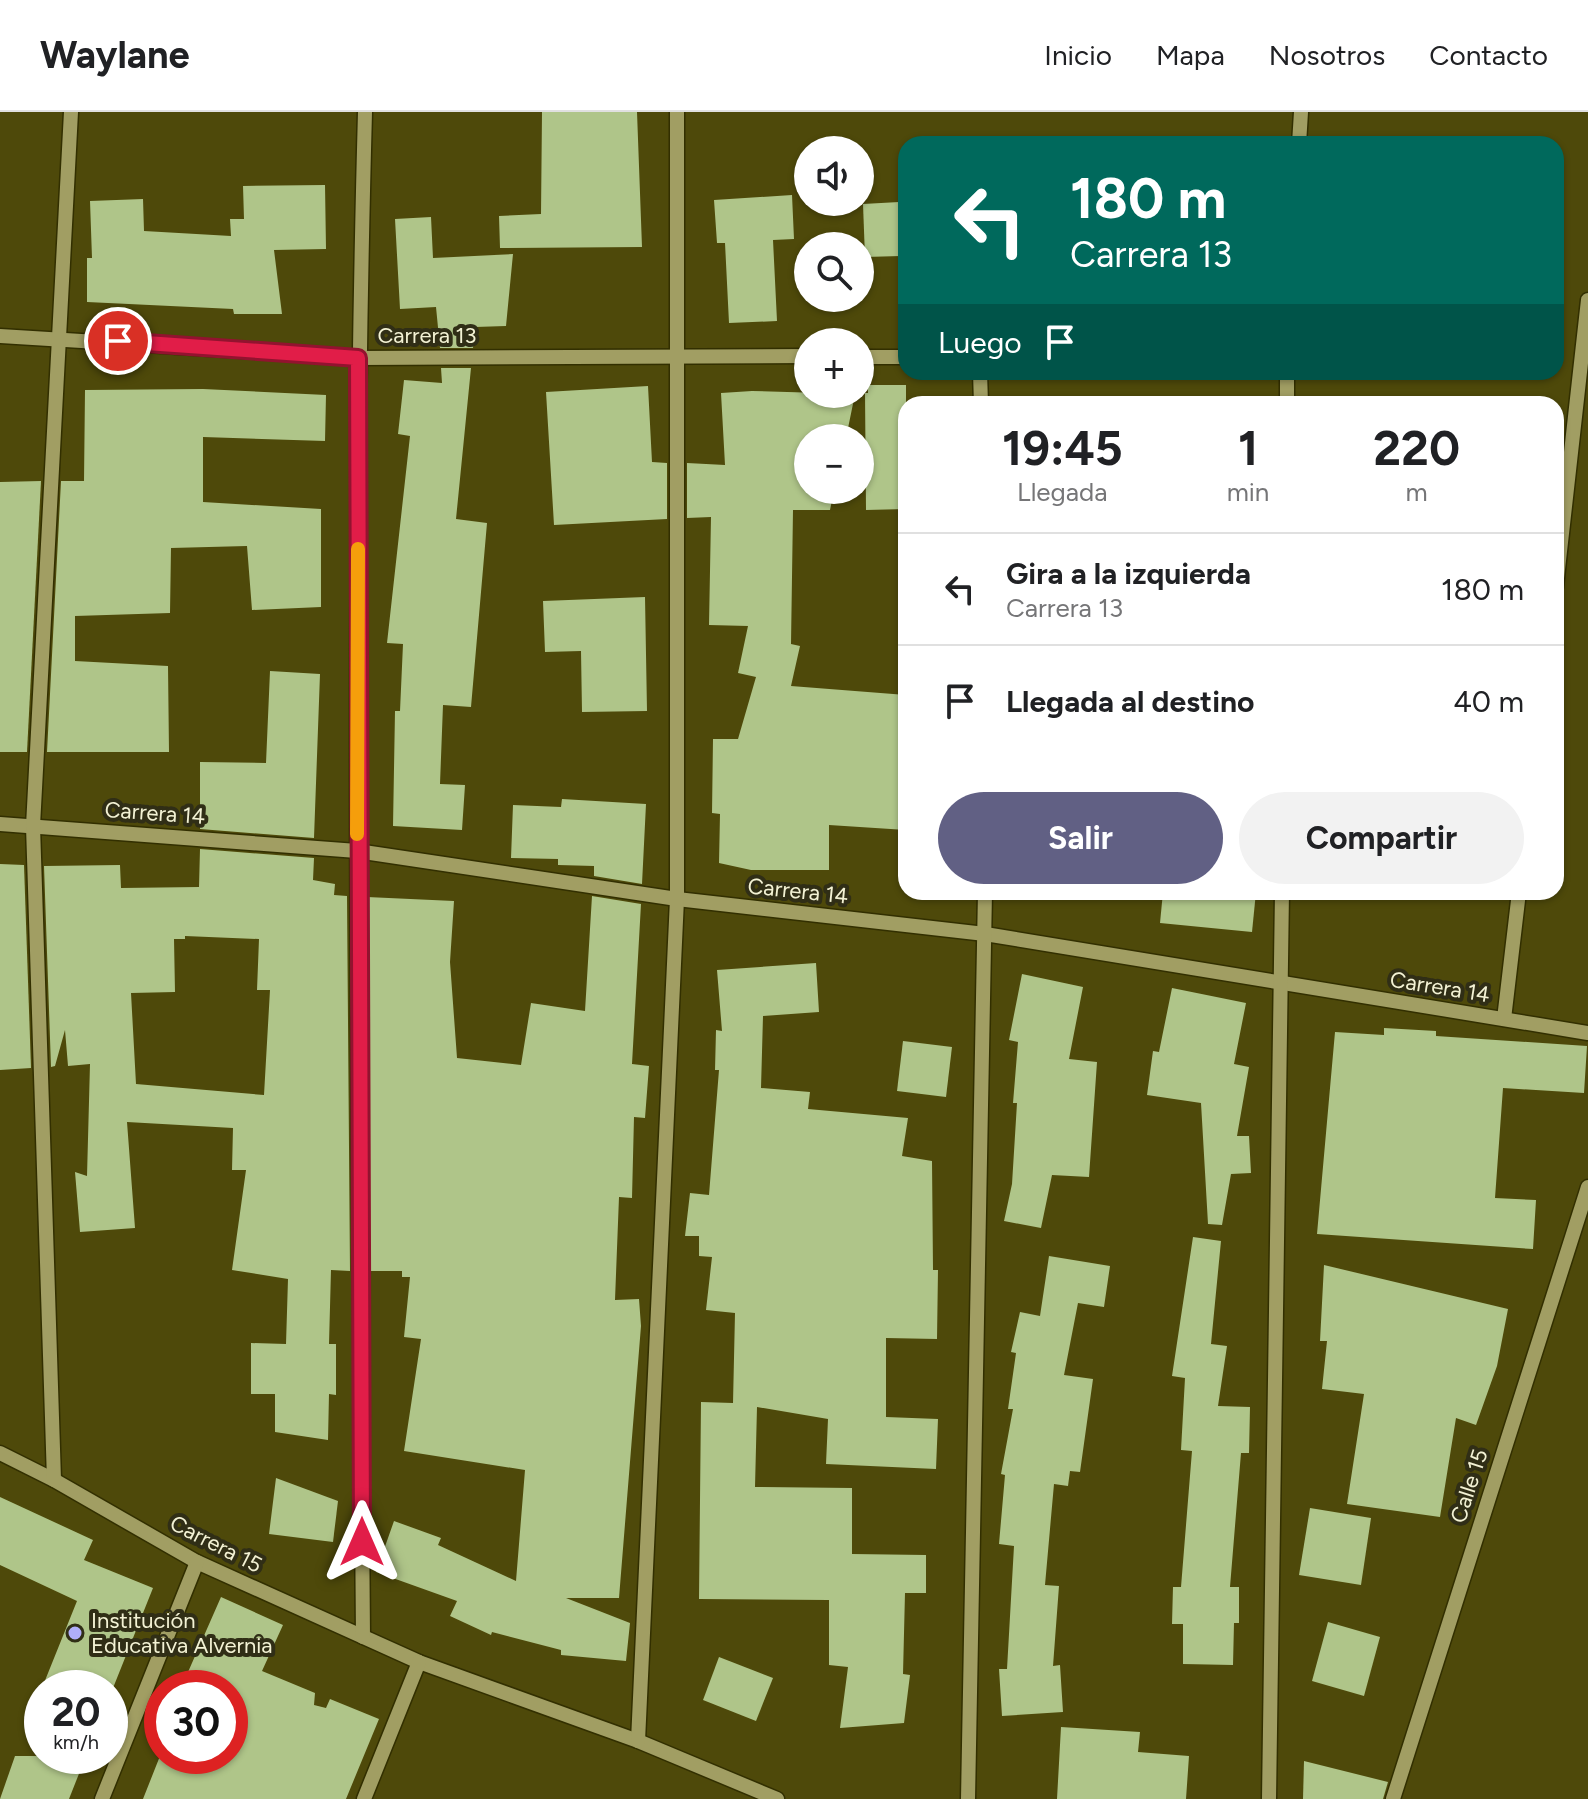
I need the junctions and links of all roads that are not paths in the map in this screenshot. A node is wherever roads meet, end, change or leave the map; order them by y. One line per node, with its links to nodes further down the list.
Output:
1 (71, 112): 8 (street)
2 (365, 112): 13 (street)
3 (677, 112): 9 (street)
4 (1301, 112): 5 (street)
5 (1300, 136)
6 (1588, 300): 14 (street)
7 (0, 336): 8 (street, Carrera 13)
8 (58, 337): 13 (street, Carrera 13); 16 (street)
9 (676, 356): 10 (street, Carrera 13); 13 (street, Carrera 13); 18 (street)
10 (794, 356)
11 (874, 357): 12 (street)
12 (898, 357)
13 (358, 358): 17 (street)
14 (1564, 515)
15 (0, 824): 16 (street, Carrera 14)
16 (33, 826): 17 (street, Carrera 14); 28 (street)
17 (357, 851): 18 (street, Carrera 14); 30 (street)
18 (677, 899): 22 (street, Carrera 14); 32 (street)
19 (985, 900): 22 (street)
20 (1282, 900): 23 (street)
21 (1518, 900): 24 (street)
22 (985, 934): 23 (street, Carrera 14); 36 (street)
23 (1282, 985): 24 (street, Carrera 14); 37 (street)
24 (1504, 1019): 25 (street, Carrera 14)
25 (1588, 1033)
26 (1588, 1187): 38 (street, Calle 15)
27 (0, 1453): 28 (street, Carrera 15)
28 (54, 1480): 29 (street, Carrera 15)
29 (197, 1562): 30 (street, Carrera 15); 33 (street)
30 (363, 1637): 31 (street, Carrera 15)
31 (419, 1662): 32 (street, Carrera 15); 34 (street)
32 (638, 1741): 35 (street, Carrera 15)
33 (102, 1799)
34 (364, 1799)
35 (777, 1799)
36 (968, 1799)
37 (1269, 1799)
38 (1393, 1799)

